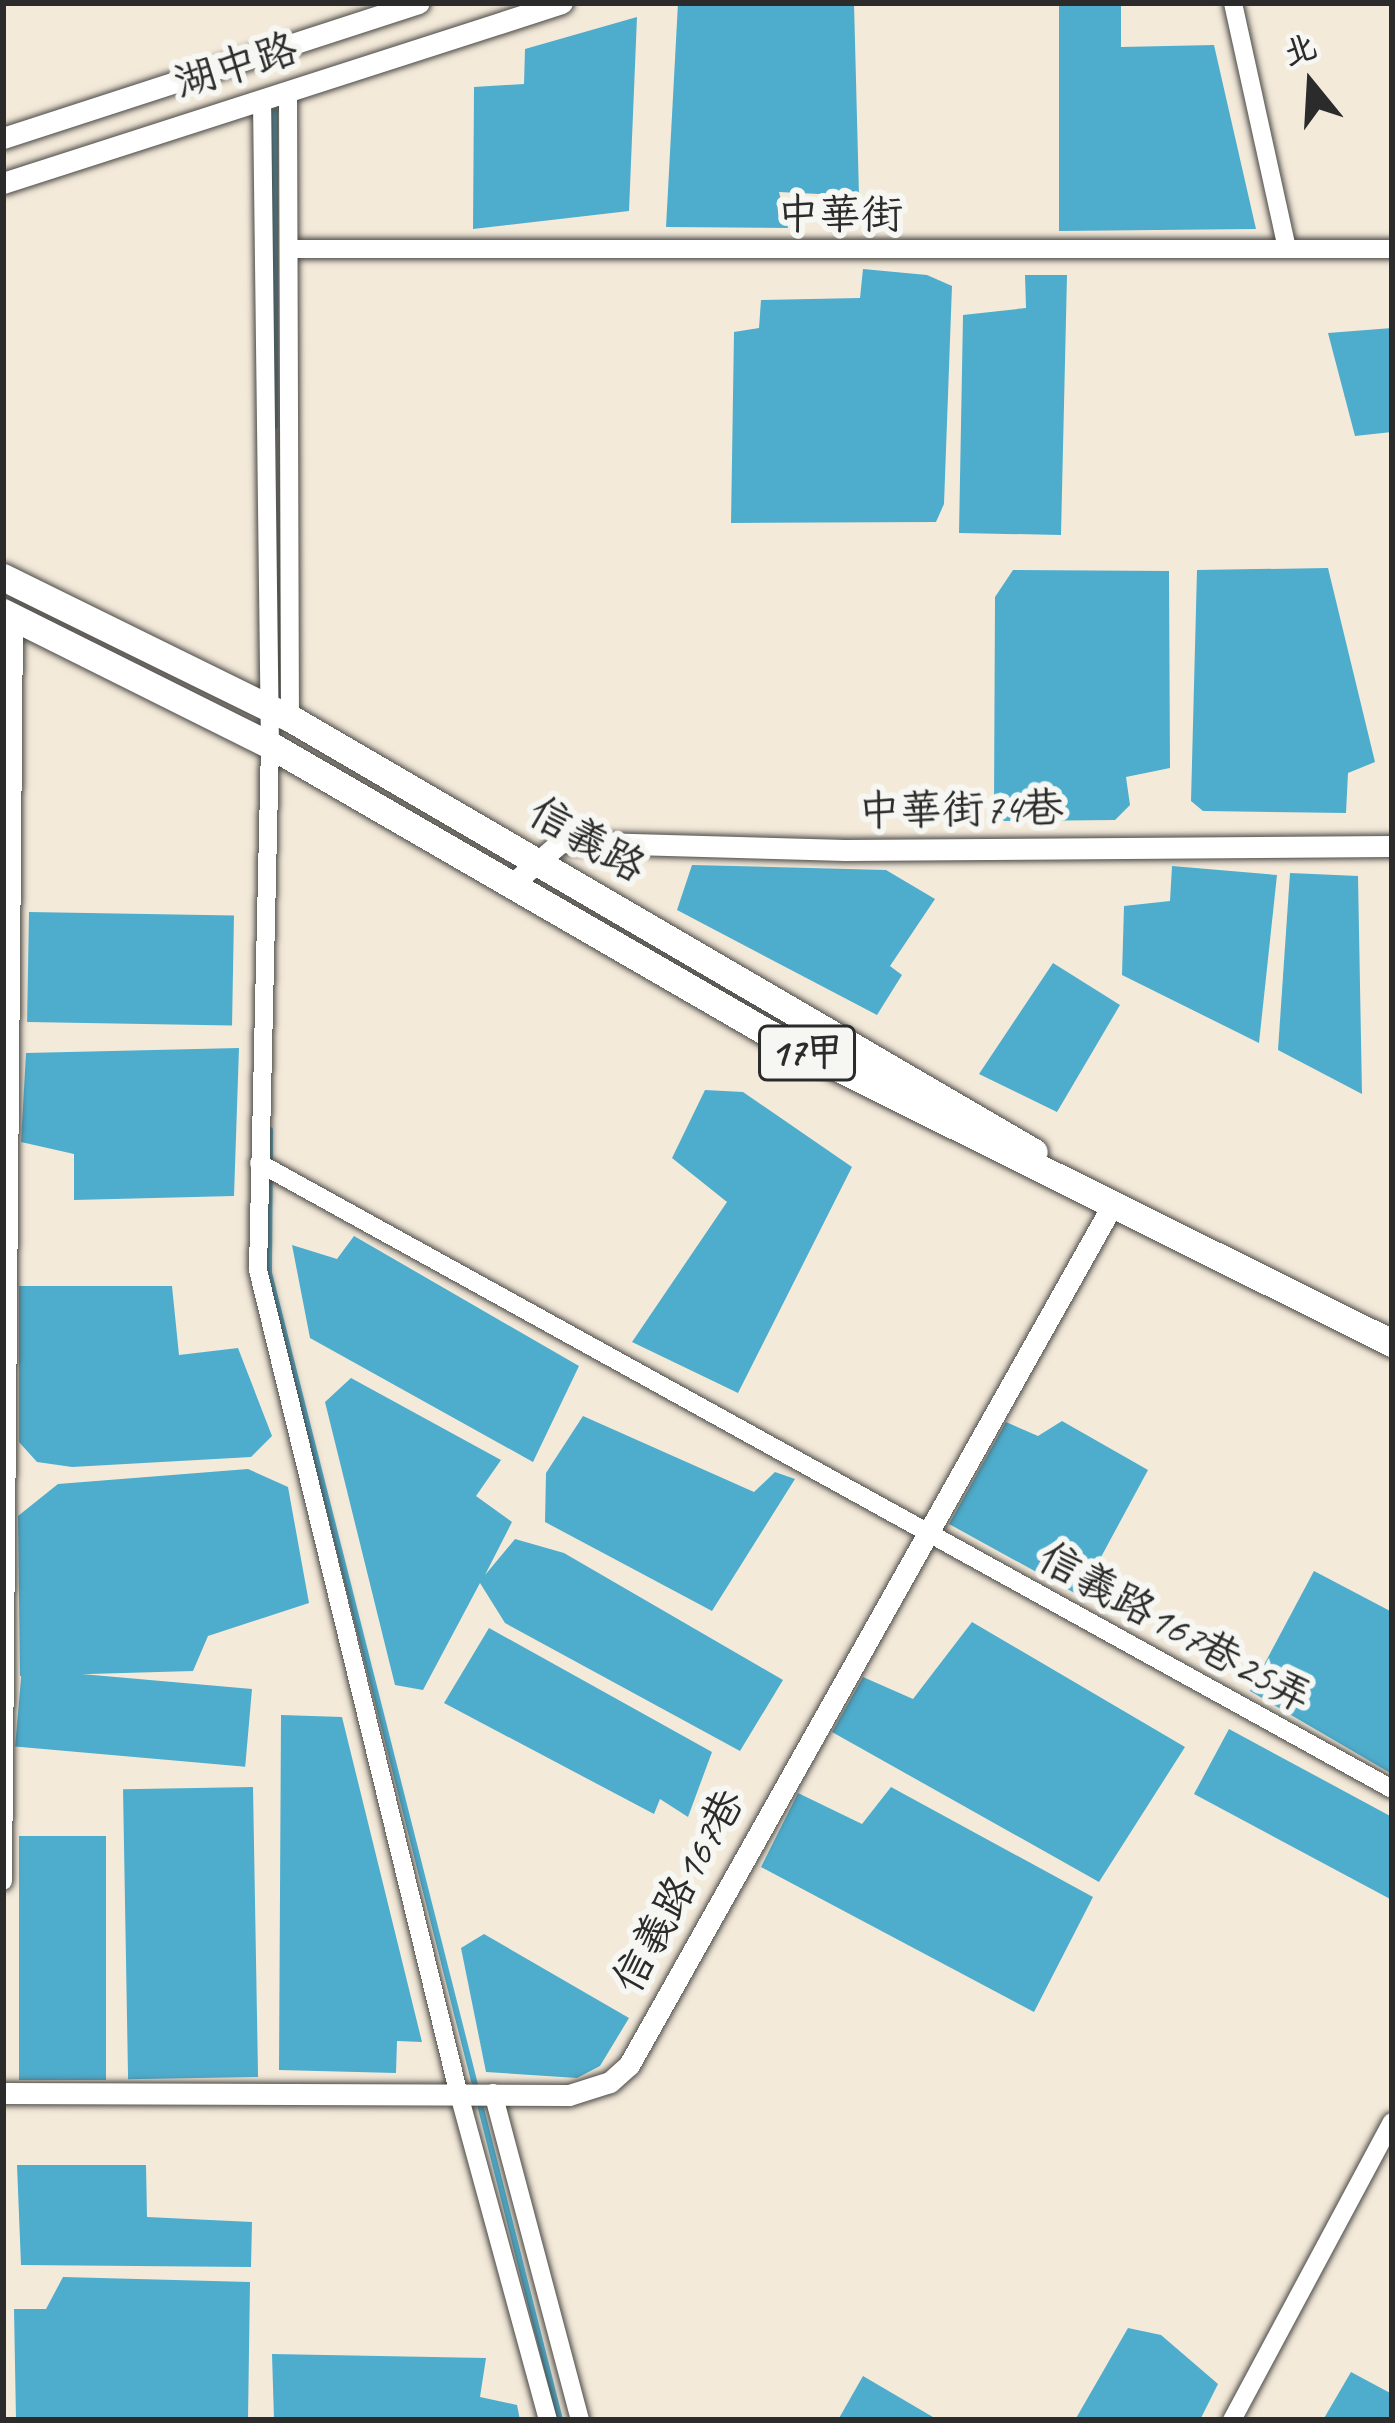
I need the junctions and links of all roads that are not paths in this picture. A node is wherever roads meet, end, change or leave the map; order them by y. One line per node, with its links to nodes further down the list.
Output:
1 (419, 3): 6 (street, 湖中路)
2 (562, 3): 4 (street, 湖中路)
3 (1232, 3): 8 (street)
4 (288, 92): 5 (street, 湖中路); 9 (street)
5 (262, 102): 7 (street, 湖中路); 13 (street)
6 (3, 138)
7 (3, 183)
8 (1287, 248): 9 (street, 中華街); 10 (street, 中華街)
9 (289, 249): 13 (street)
10 (1392, 249)
11 (3, 577): 13 (main road, 信義路 / 17甲)
12 (8, 615): 14 (main road, 信義路 / 17甲); 23 (street)
13 (278, 712): 14 (street); 16 (main road, 信義路 / 17甲)
14 (269, 746): 17 (main road, 信義路 / 17甲); 18 (street)
15 (1392, 846): 16 (street, 中華街74巷)
16 (538, 860): 17 (street); 19 (main road, 信義路 / 17甲)
17 (512, 885): 19 (main road, 信義路 / 17甲)
18 (259, 1163): 21 (street, 信義路167巷25弄); 24 (street)
19 (1112, 1204): 20 (main road, 信義路 / 17甲); 21 (street, 信義路167巷)
20 (1392, 1343)
21 (923, 1531): 22 (street, 信義路167巷25弄); 26 (street, 信義路167巷)
22 (1392, 1789)
23 (3, 1881)
24 (460, 2091): 25 (street, 信義路167巷); 26 (street, 信義路167巷); 28 (street)
25 (3, 2092)
26 (491, 2092): 29 (street)
27 (1392, 2122): 30 (street)
28 (548, 2420)
29 (580, 2420)
30 (1232, 2420)

